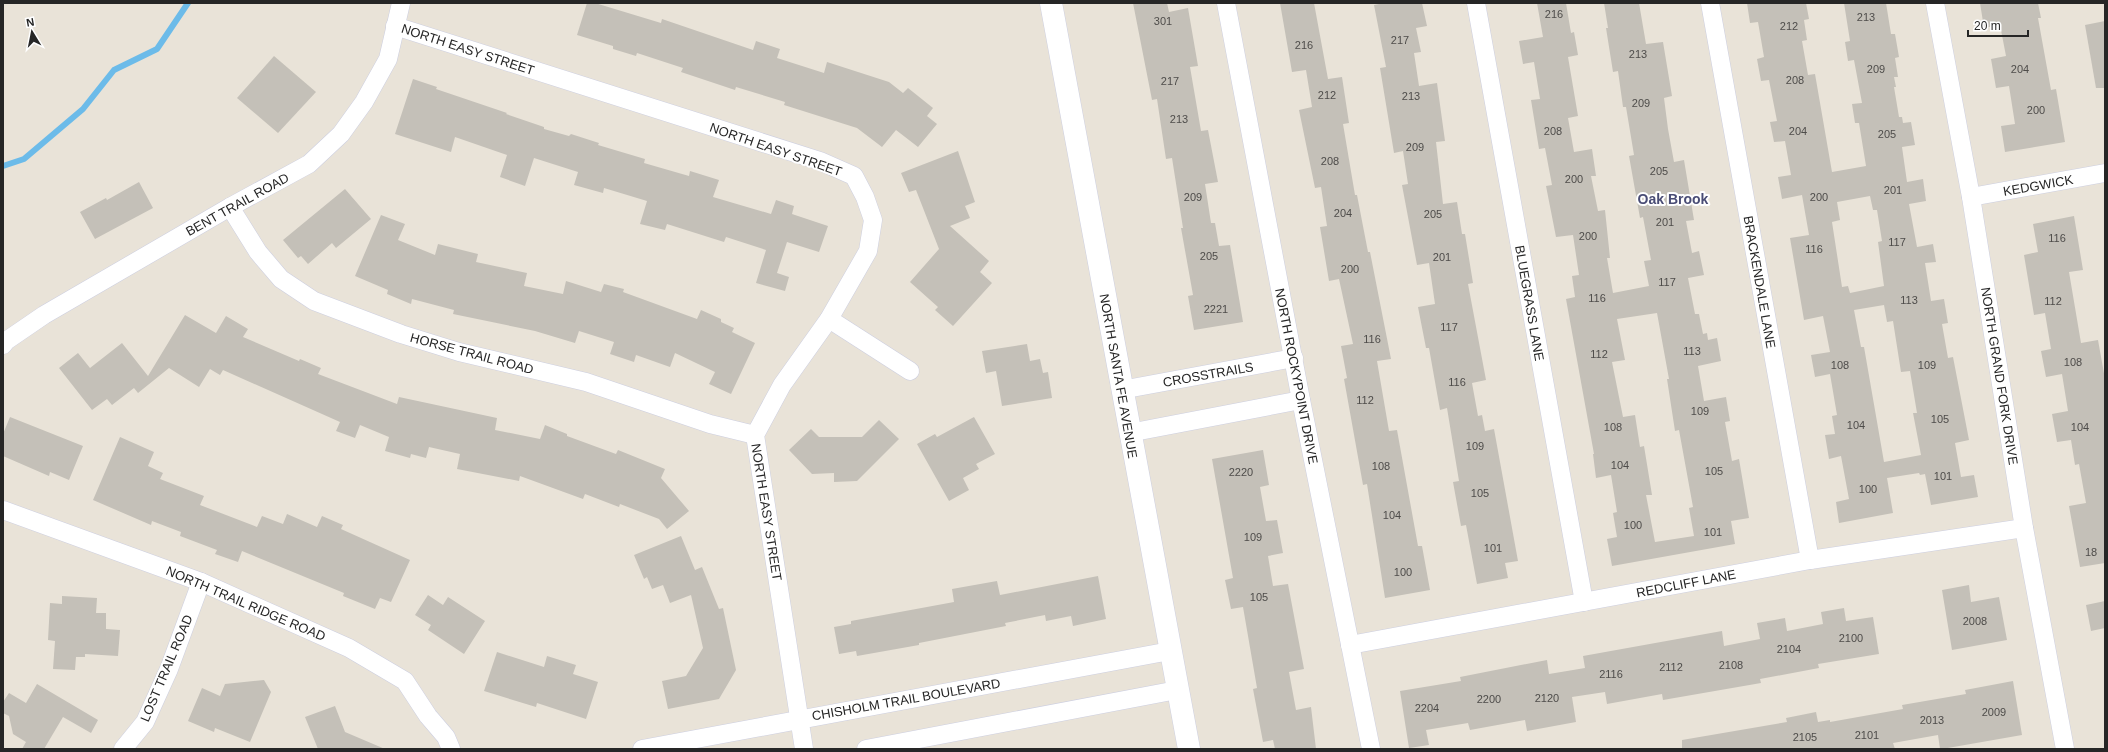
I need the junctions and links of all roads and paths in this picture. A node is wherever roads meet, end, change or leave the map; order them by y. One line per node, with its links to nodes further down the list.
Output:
1 (401, 3): 7 (street, BENT TRAIL ROAD)
2 (1051, 3): 15 (main road, NORTH SANTA FE AVENUE)
3 (1226, 3): 13 (street, NORTH ROCKYPOINT DRIVE)
4 (1476, 3): 23 (street, BLUEGRASS LANE)
5 (1710, 3): 21 (street, BRACKENDALE LANE)
6 (1935, 3): 9 (street, NORTH GRAND FORK DRIVE)
7 (394, 26): 10 (street, BENT TRAIL ROAD); 11 (street, NORTH EASY STREET)
8 (2105, 173): 9 (street, KEDGWICK)
9 (1971, 197): 20 (street, NORTH GRAND FORK DRIVE)
10 (230, 207): 12 (street, BENT TRAIL ROAD); 18 (street, HORSE TRAIL ROAD)
11 (829, 319): 14 (street); 18 (street, NORTH EASY STREET)
12 (3, 345)
13 (1294, 358): 15 (street, CROSSTRAILS); 16 (street, NORTH ROCKYPOINT DRIVE)
14 (910, 371)
15 (1121, 390): 17 (main road, NORTH SANTA FE AVENUE)
16 (1301, 400): 17 (street); 24 (street, NORTH ROCKYPOINT DRIVE)
17 (1129, 433): 25 (main road, NORTH SANTA FE AVENUE)
18 (755, 435): 27 (street, NORTH EASY STREET)
19 (3, 510): 22 (street, NORTH TRAIL RIDGE ROAD)
20 (2024, 528): 21 (street, REDCLIFF LANE); 35 (street, NORTH GRAND FORK DRIVE)
21 (1810, 560): 23 (street, REDCLIFF LANE)
22 (201, 582): 28 (street, LOST TRAIL ROAD); 29 (street, NORTH TRAIL RIDGE ROAD)
23 (1584, 602): 24 (street, REDCLIFF LANE)
24 (1350, 645): 34 (street, NORTH ROCKYPOINT DRIVE)
25 (1170, 652): 26 (main road, NORTH SANTA FE AVENUE); 27 (street, CHISHOLM TRAIL BOULEVARD)
26 (1178, 690): 32 (street); 33 (main road, NORTH SANTA FE AVENUE)
27 (799, 719): 30 (street, CHISHOLM TRAIL BOULEVARD); 31 (street, NORTH EASY STREET)
28 (123, 749)
29 (452, 749)
30 (642, 749)
31 (804, 749)
32 (866, 749)
33 (1189, 749)
34 (1370, 749)
35 (2065, 749)

